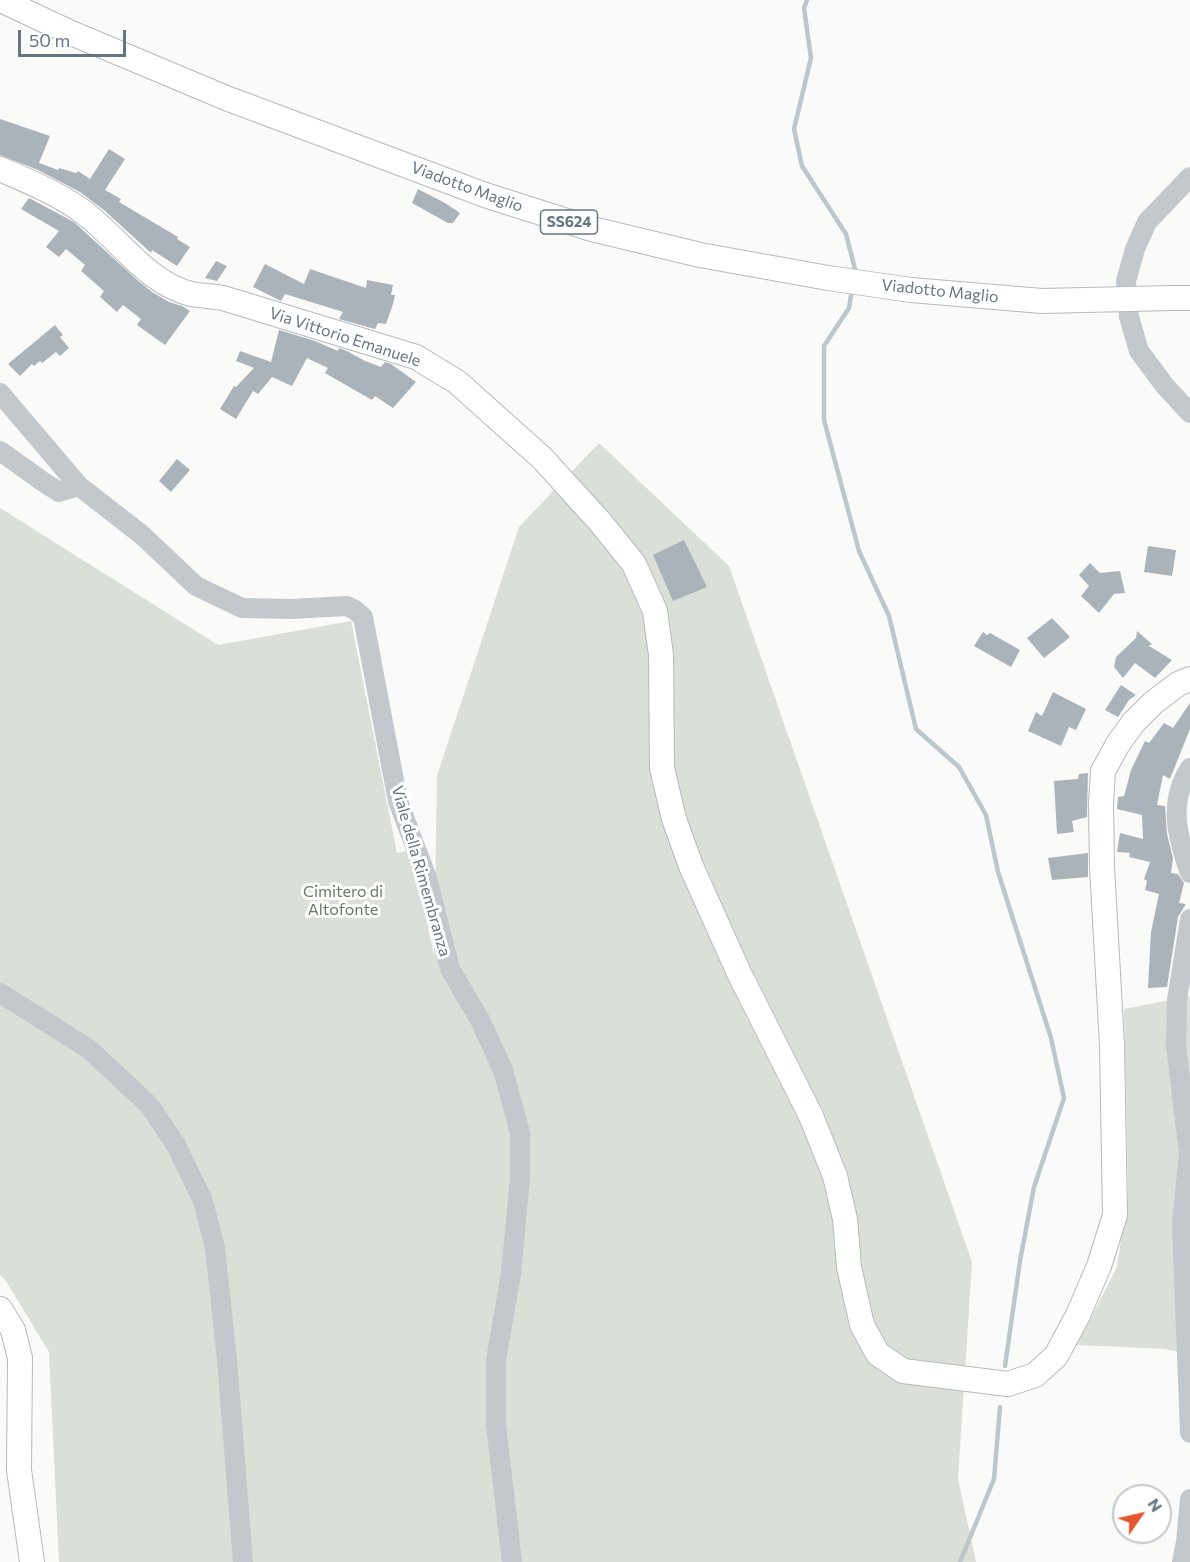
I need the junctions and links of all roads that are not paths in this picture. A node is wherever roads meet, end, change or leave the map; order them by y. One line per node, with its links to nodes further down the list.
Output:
1 (1, 0): 4 (main road, Viadotto Maglio / SS624, bridge)
2 (0, 169): 9 (main road, Via Vittorio Emanuele)
3 (1190, 177): 6 (street)
4 (1181, 298)
5 (0, 393): 8 (street, Viale della Rimembranza)
6 (1190, 413)
7 (0, 451): 8 (street)
8 (79, 486): 19 (street, Viale della Rimembranza)
9 (1190, 679)
10 (1190, 768): 11 (street)
11 (1190, 873)
12 (1190, 919): 15 (street)
13 (0, 993): 18 (street)
14 (0, 1309): 17 (main road)
15 (1190, 1433)
16 (1190, 1499): 20 (street)
17 (32, 1562)
18 (243, 1562)
19 (512, 1562)
20 (1182, 1562)

